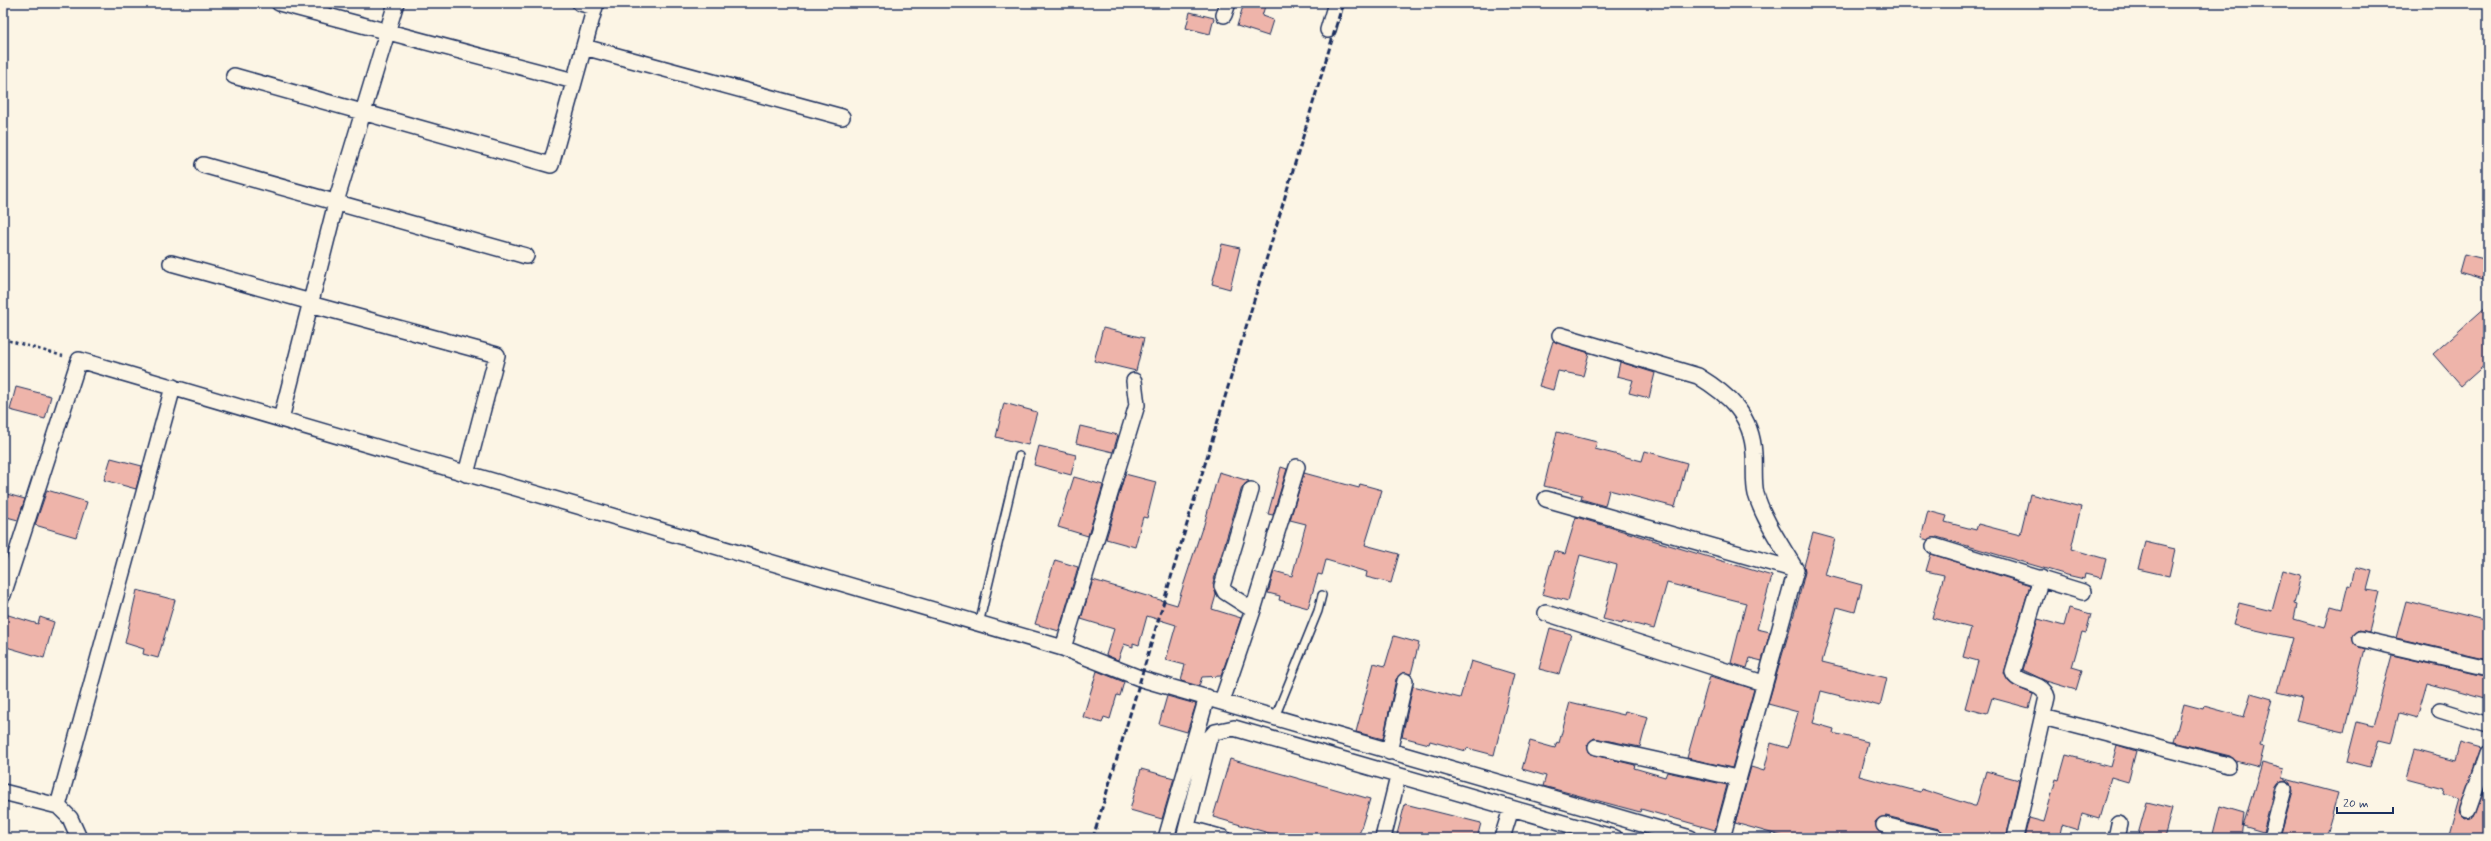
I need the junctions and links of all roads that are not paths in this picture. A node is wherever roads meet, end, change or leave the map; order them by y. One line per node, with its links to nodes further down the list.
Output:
1 (279, 3): 7 (street)
2 (396, 3): 7 (street)
3 (580, 3): 5 (street)
4 (1336, 3): 6 (street)
5 (595, 5): 8 (street)
6 (1328, 30)
7 (387, 32): 10 (street); 11 (street)
8 (584, 46): 10 (street); 12 (street)
9 (234, 76): 11 (street)
10 (574, 81): 11 (street)
11 (363, 112): 14 (street)
12 (842, 117)
13 (203, 165): 14 (street)
14 (336, 202): 15 (street); 17 (street)
15 (526, 256)
16 (171, 263): 17 (street)
17 (311, 303): 21 (street); 24 (street)
18 (1560, 334): 28 (street)
19 (1134, 381): 37 (street)
20 (173, 388): 21 (street); 31 (street); 55 (street)
21 (281, 419): 24 (street)
22 (1018, 456): 35 (lane)
23 (1297, 467): 33 (street)
24 (466, 474): 35 (street)
25 (1251, 490): 33 (street)
26 (1546, 499): 28 (street)
27 (1934, 546): 29 (street)
28 (1796, 570): 40 (street)
29 (2041, 578): 30 (street); 45 (street)
30 (2083, 592)
31 (3, 595)
32 (1322, 595): 44 (lane)
33 (1253, 610): 42 (street)
34 (1546, 613): 40 (street)
35 (979, 624): 37 (street)
36 (2361, 639): 38 (street)
37 (1063, 648): 41 (street)
38 (2488, 668)
39 (1405, 680): 48 (street)
40 (1763, 683): 52 (street)
41 (1207, 697): 42 (street); 62 (street)
42 (1222, 701): 44 (street)
43 (2440, 710): 46 (street)
44 (1275, 717): 48 (street)
45 (2043, 717): 50 (street); 69 (street)
46 (2488, 725)
47 (1596, 747): 52 (street)
48 (1389, 752): 66 (street)
49 (2488, 753): 57 (street)
50 (2228, 765)
51 (1398, 777): 56 (street); 59 (street); 64 (street)
52 (1737, 778): 67 (street)
53 (2284, 789): 70 (street)
54 (3, 792): 55 (street)
55 (58, 806): 61 (street)
56 (1511, 809): 60 (street); 65 (street)
57 (2468, 810)
58 (1884, 825): 68 (street)
59 (1185, 833): 63 (street)
60 (1608, 837)
61 (79, 838)
62 (1166, 838)
63 (1223, 838)
64 (1383, 838)
65 (1502, 838)
66 (1690, 838)
67 (1722, 838)
68 (1937, 838)
69 (2016, 838)
70 (2271, 838)

